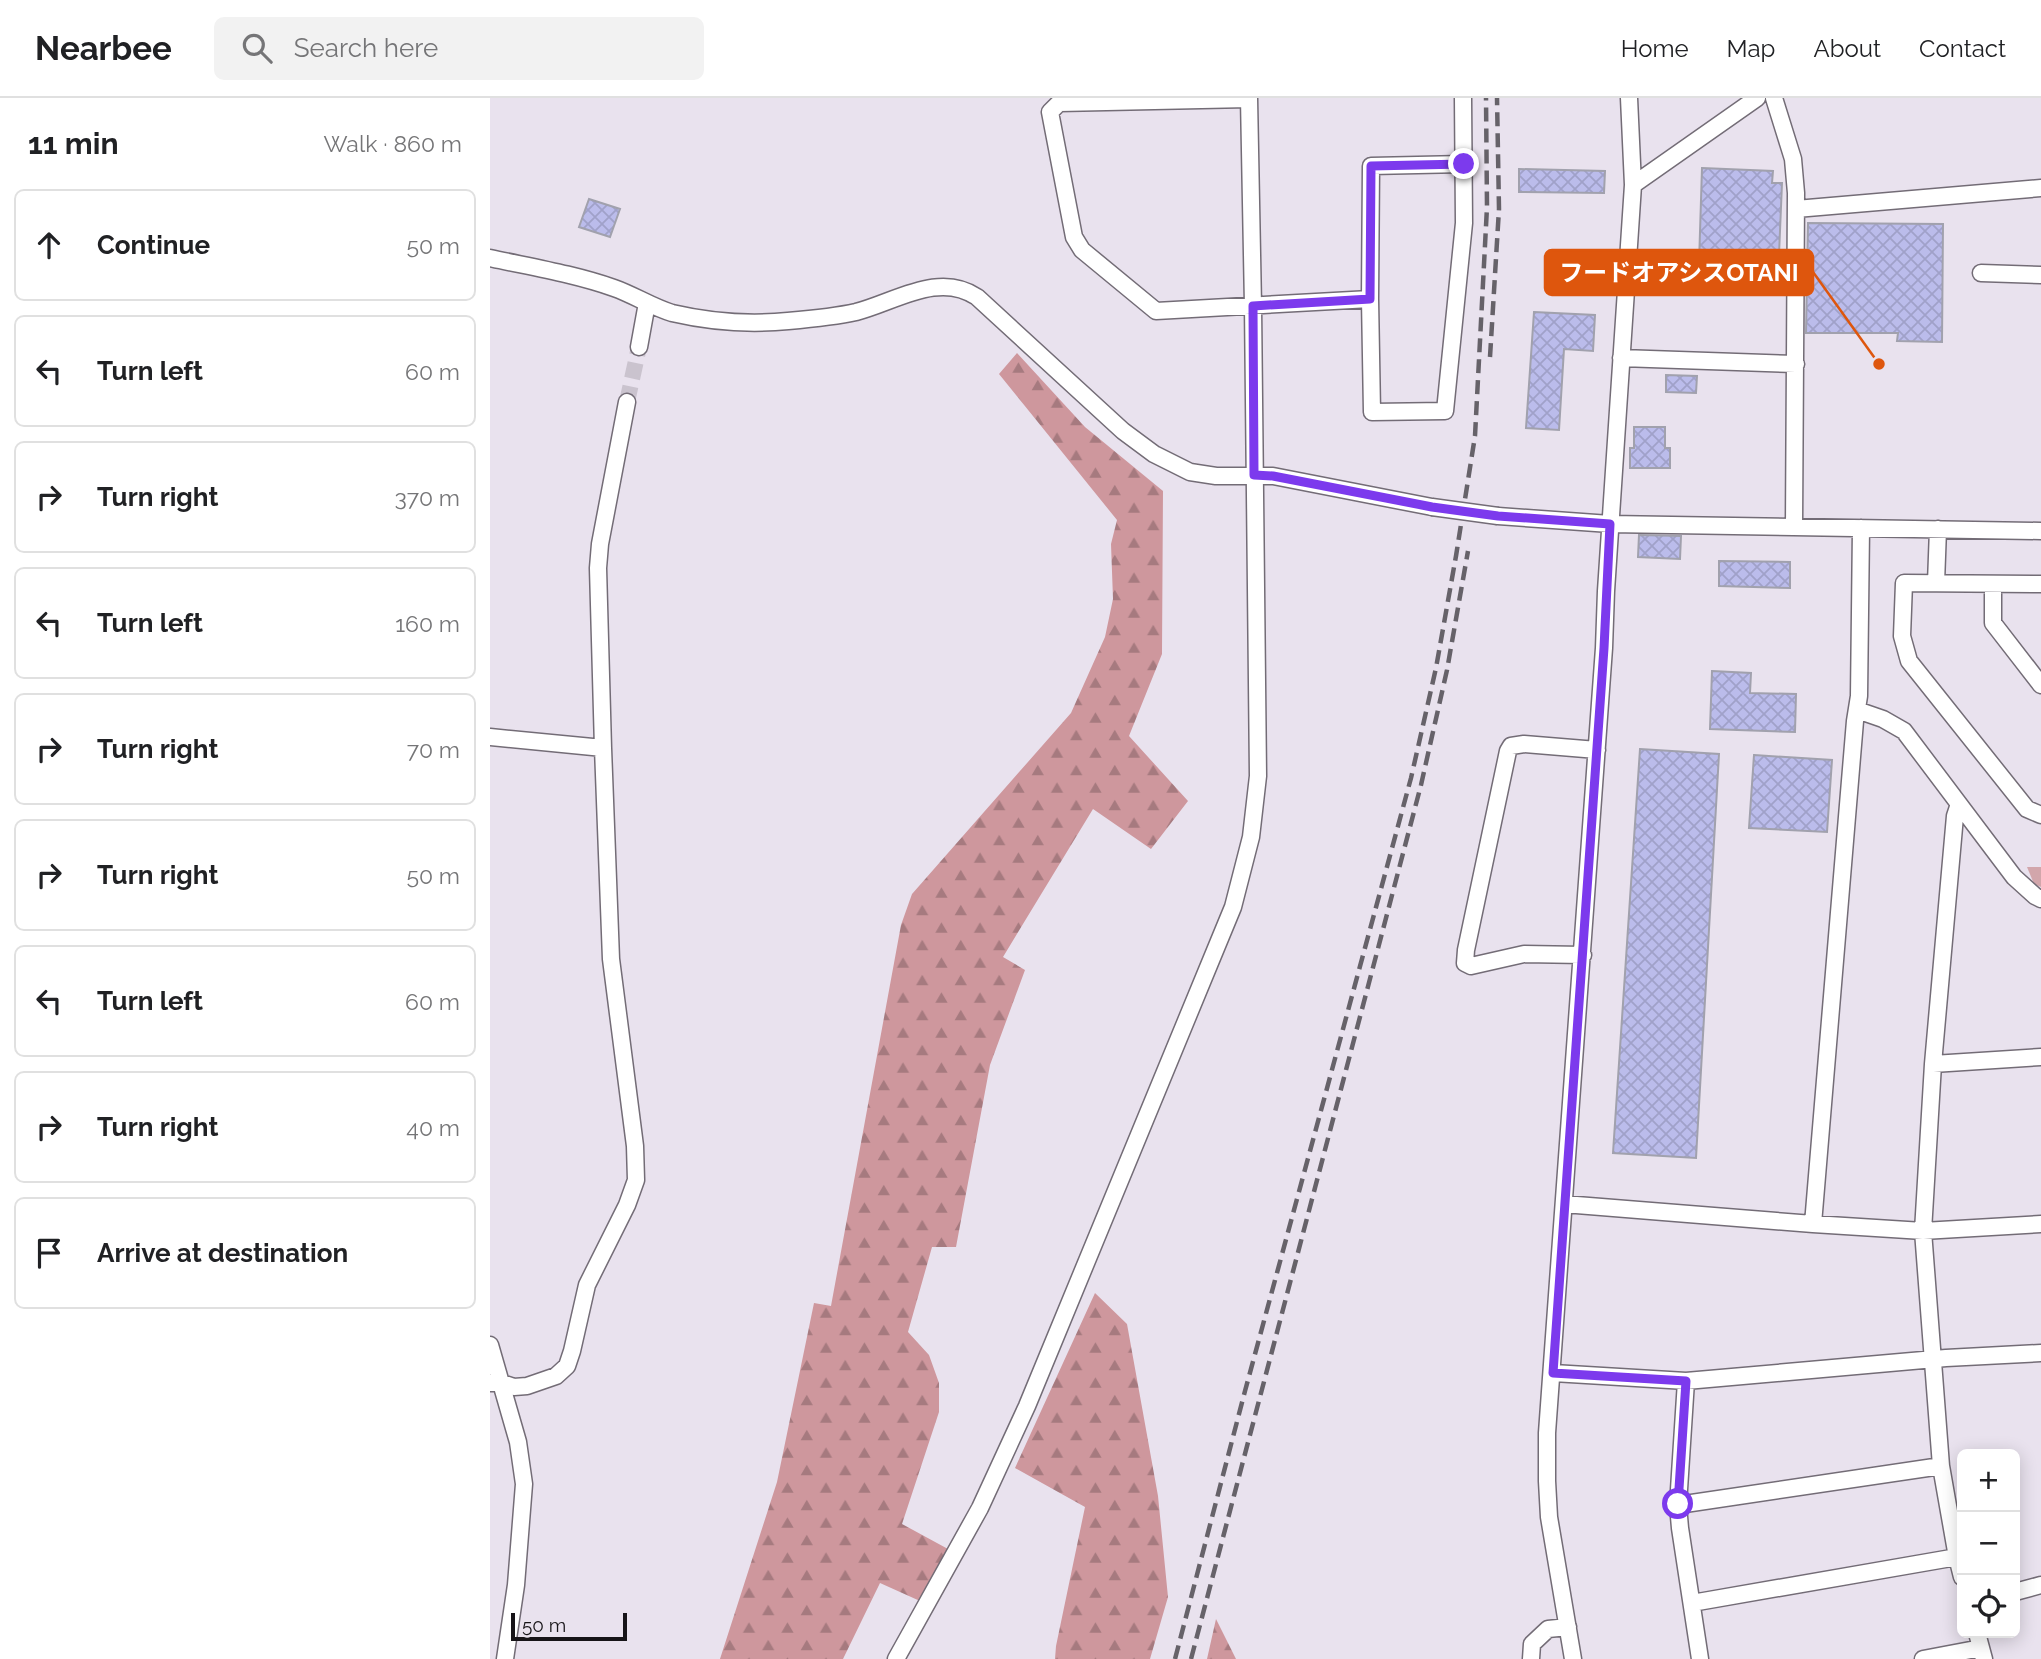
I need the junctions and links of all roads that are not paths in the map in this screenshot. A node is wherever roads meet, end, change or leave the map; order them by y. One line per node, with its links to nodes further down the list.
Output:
1 (1249, 98): 5 (street); 16 (street)
2 (1463, 98): 7 (street)
3 (1629, 98): 8 (street)
4 (1774, 98): 10 (street)
5 (1143, 100): 16 (street)
6 (1751, 100): 8 (street)
7 (1464, 164): 14 (street); 14 (street)
8 (1633, 185): 18 (street)
9 (2041, 188): 10 (street)
10 (1796, 209): 19 (street)
11 (490, 258): 15 (street)
12 (1981, 274): 13 (street)
13 (2041, 275)
14 (1370, 299): 16 (street)
15 (647, 303): 17 (street); 21 (street)
16 (1253, 306): 21 (street)
17 (639, 347)
18 (1621, 358): 19 (street); 22 (street)
19 (1796, 364): 23 (street)
20 (627, 402): 33 (street)
21 (1254, 475): 22 (street, bridge); 60 (street)
22 (1610, 524): 23 (street); 34 (street)
23 (1794, 526): 24 (street)
24 (1861, 528): 25 (street); 31 (street)
25 (1937, 529): 26 (street); 27 (street)
26 (2041, 531)
27 (1936, 583): 28 (street); 36 (street)
28 (1993, 584): 29 (street); 30 (street)
29 (2041, 584)
30 (2041, 685)
31 (1857, 710): 35 (street); 42 (street)
32 (490, 737): 33 (street)
33 (603, 748): 50 (street)
34 (1597, 750): 38 (street); 38 (street)
35 (1959, 804): 37 (street); 40 (street)
36 (2041, 815)
37 (2041, 899)
38 (1583, 955): 41 (street)
39 (2041, 1057): 40 (street)
40 (1933, 1064): 44 (street)
41 (1564, 1204): 42 (street); 48 (street)
42 (1813, 1224): 44 (street)
43 (2041, 1224): 44 (street)
44 (1923, 1231): 47 (street)
45 (490, 1345): 50 (street)
46 (2041, 1353): 47 (street)
47 (1932, 1360): 49 (street); 51 (street)
48 (1553, 1373): 49 (street); 57 (street)
49 (1686, 1381): 52 (street)
50 (496, 1383): 59 (street)
51 (1941, 1466): 52 (street); 53 (street)
52 (1678, 1504): 56 (street)
53 (1957, 1557): 56 (street)
54 (2041, 1585): 55 (street)
55 (2020, 1591)
56 (1692, 1603): 63 (street)
57 (1568, 1627): 61 (street); 62 (street)
58 (1981, 1647): 64 (street)
59 (505, 1659)
60 (897, 1659)
61 (1531, 1659)
62 (1573, 1659)
63 (1700, 1659)
64 (1923, 1659)

